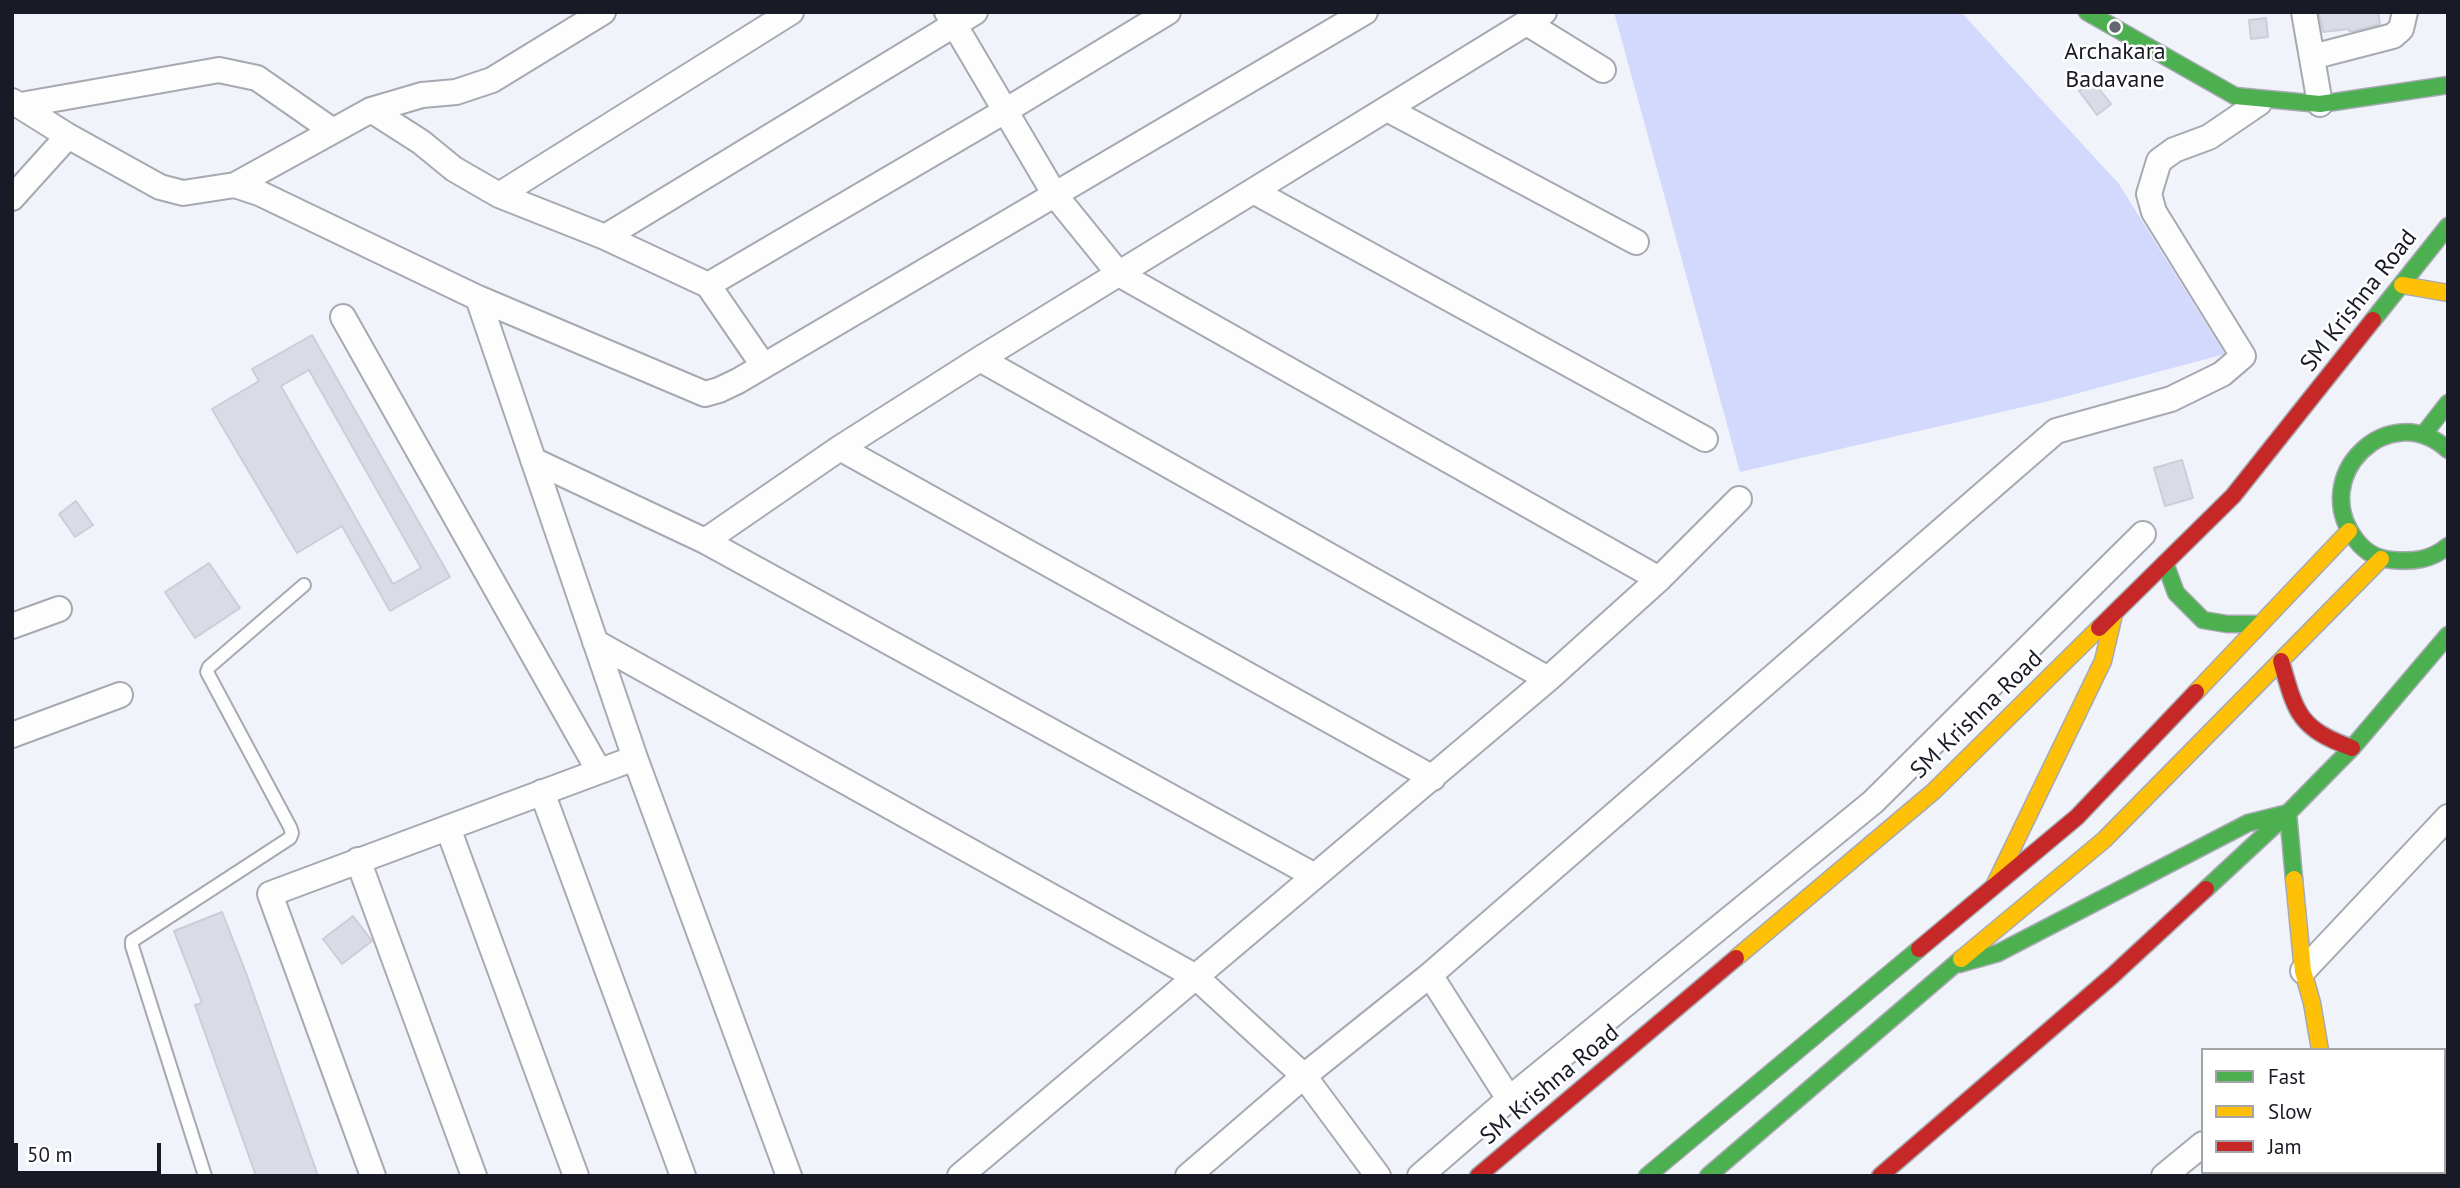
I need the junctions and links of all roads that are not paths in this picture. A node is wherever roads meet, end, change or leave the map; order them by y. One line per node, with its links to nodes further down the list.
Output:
1 (603, 12): 17 (street)
2 (792, 12): 23 (street)
3 (1168, 12): 18 (street)
4 (1365, 12): 24 (street)
5 (2087, 12): 15 (main road)
6 (2304, 12): 10 (street)
7 (2405, 12): 10 (street)
8 (959, 16): 18 (street); 27 (street)
9 (1535, 18): 11 (street); 16 (street)
10 (2312, 57): 15 (street)
11 (1603, 70)
12 (2448, 85): 15 (main road)
13 (17, 103): 19 (street); 20 (street)
14 (2259, 103): 75 (street)
15 (2320, 104)
16 (1387, 109): 22 (street); 28 (street)
17 (371, 110): 19 (street); 23 (street)
18 (1005, 111): 24 (street); 30 (street)
19 (334, 131): 21 (street)
20 (68, 135): 21 (street); 25 (street)
21 (235, 185): 33 (street)
22 (1255, 192): 29 (street); 39 (street)
23 (499, 195): 27 (street)
24 (1055, 195): 29 (street); 36 (street)
25 (12, 198)
26 (2448, 226): 31 (main road, SM Krishna Road)
27 (605, 237): 30 (street)
28 (1636, 243)
29 (1119, 274): 35 (street); 50 (street)
30 (708, 285): 36 (street)
31 (2402, 285): 32 (main road); 49 (main road, SM Krishna Road)
32 (2448, 293)
33 (478, 298): 36 (street); 42 (street)
34 (343, 317): 64 (street)
35 (980, 359): 40 (street); 59 (street)
36 (763, 365)
37 (2448, 403): 38 (main road)
38 (2423, 435): 41 (main road); 44 (main road)
39 (1705, 439)
40 (840, 448): 46 (street); 65 (street)
41 (2448, 450)
42 (533, 460): 46 (street); 57 (street)
43 (1740, 499): 50 (street)
44 (2348, 531): 48 (main road); 54 (main road)
45 (2143, 534): 79 (street)
46 (705, 541): 71 (street)
47 (2448, 546): 48 (main road)
48 (2381, 559): 58 (main road)
49 (2165, 563): 53 (main road, SM Krishna Road); 54 (main road)
50 (1659, 579): 59 (street)
51 (304, 585): 81 (lane)
52 (59, 609): 55 (street)
53 (2115, 612): 72 (main road); 91 (main road, SM Krishna Road)
54 (2260, 624): 72 (main road)
55 (12, 626)
56 (2448, 635): 62 (main road)
57 (595, 642): 63 (street); 76 (street)
58 (2281, 661): 62 (main road); 73 (main road)
59 (1548, 679): 65 (street)
60 (120, 695): 61 (street)
61 (12, 735)
62 (2352, 748): 67 (main road)
63 (635, 758): 64 (street); 86 (street)
64 (599, 771): 66 (street)
65 (1433, 778): 71 (street)
66 (542, 792): 69 (street); 85 (street)
67 (2288, 813): 73 (main road); 74 (main road); 94 (main road)
68 (2448, 817): 74 (street)
69 (448, 828): 70 (street); 84 (street)
70 (358, 860): 82 (street); 83 (street)
71 (1315, 876): 76 (street)
72 (1994, 886): 92 (main road)
73 (1953, 966): 93 (main road)
74 (2302, 971): 77 (main road)
75 (1430, 975): 78 (street); 79 (street)
76 (1196, 976): 78 (street); 87 (street)
77 (2319, 1048)
78 (1304, 1076): 88 (street); 89 (street)
79 (1509, 1100): 90 (street)
80 (2201, 1146): 95 (street)
81 (205, 1176)
82 (373, 1176)
83 (474, 1176)
84 (576, 1176)
85 (682, 1176)
86 (789, 1176)
87 (960, 1176)
88 (1188, 1176)
89 (1378, 1176)
90 (1420, 1176)
91 (1478, 1176)
92 (1647, 1176)
93 (1707, 1176)
94 (1880, 1176)
95 (2164, 1176)

